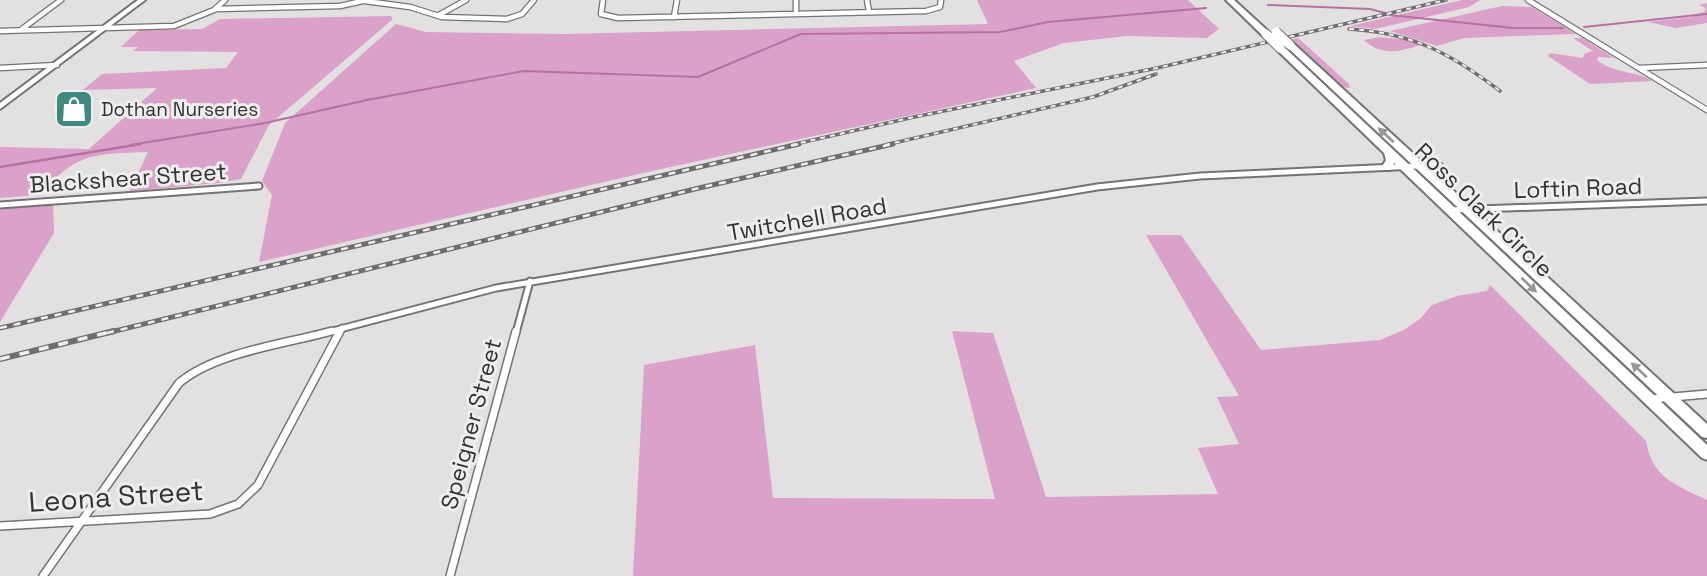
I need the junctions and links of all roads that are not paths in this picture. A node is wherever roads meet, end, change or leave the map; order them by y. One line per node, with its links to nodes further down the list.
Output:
1 (61, 0): 21 (street)
2 (142, 0): 20 (main road)
3 (226, 0): 15 (street)
4 (366, 0): 15 (street); 18 (street)
5 (466, 0): 18 (street)
6 (534, 0): 18 (street)
7 (603, 0): 19 (street)
8 (677, 0): 19 (street)
9 (796, 0): 17 (street)
10 (867, 0): 16 (street)
11 (941, 0): 16 (street)
12 (1230, 0): 23 (highway, Ross Clark Circle)
13 (1241, 0): 23 (highway, Ross Clark Circle)
14 (1528, 0): 28 (street)
15 (216, 9): 20 (street)
16 (869, 12): 17 (street)
17 (796, 14): 19 (street)
18 (438, 16)
19 (674, 17)
20 (107, 27): 21 (street); 25 (main road)
21 (20, 30): 22 (street)
22 (0, 31)
23 (1271, 33): 24 (highway, Ross Clark Circle, bridge)
24 (1285, 47): 31 (highway, Ross Clark Circle); 33 (highway, Ross Clark Circle, one-way to 24)
25 (57, 65): 27 (street); 29 (main road)
26 (1707, 65): 28 (street)
27 (0, 68)
28 (1638, 68): 30 (street)
29 (0, 107)
30 (1707, 110)
31 (1389, 151): 34 (highway, Ross Clark Circle); 35 (highway)
32 (1439, 165): 33 (street, Twitchell Road)
33 (1420, 166): 34 (street, Twitchell Road); 39 (highway, Ross Clark Circle)
34 (1406, 167): 35 (street, Twitchell Road); 40 (highway, Ross Clark Circle)
35 (1386, 168): 41 (street, Twitchell Road)
36 (259, 186): 38 (street, Blackshear Street)
37 (1707, 201): 39 (street, Loftin Road)
38 (0, 205)
39 (1466, 209): 40 (street, Loftin Road); 44 (highway, Ross Clark Circle, one-way to 39)
40 (1451, 210): 45 (highway, Ross Clark Circle, one-way to 45)
41 (530, 282): 42 (street, Twitchell Road); 51 (street, Speigner Street)
42 (342, 328): 48 (street, Twitchell Road); 48 (street, Leona Street)
43 (1707, 394): 44 (street)
44 (1669, 398): 45 (street); 46 (highway, Ross Clark Circle)
45 (1650, 399): 47 (highway, Ross Clark Circle)
46 (1707, 433)
47 (1707, 454)
48 (83, 522): 49 (street, Leona Street); 50 (street)
49 (0, 526)
50 (43, 576)
51 (450, 576)

